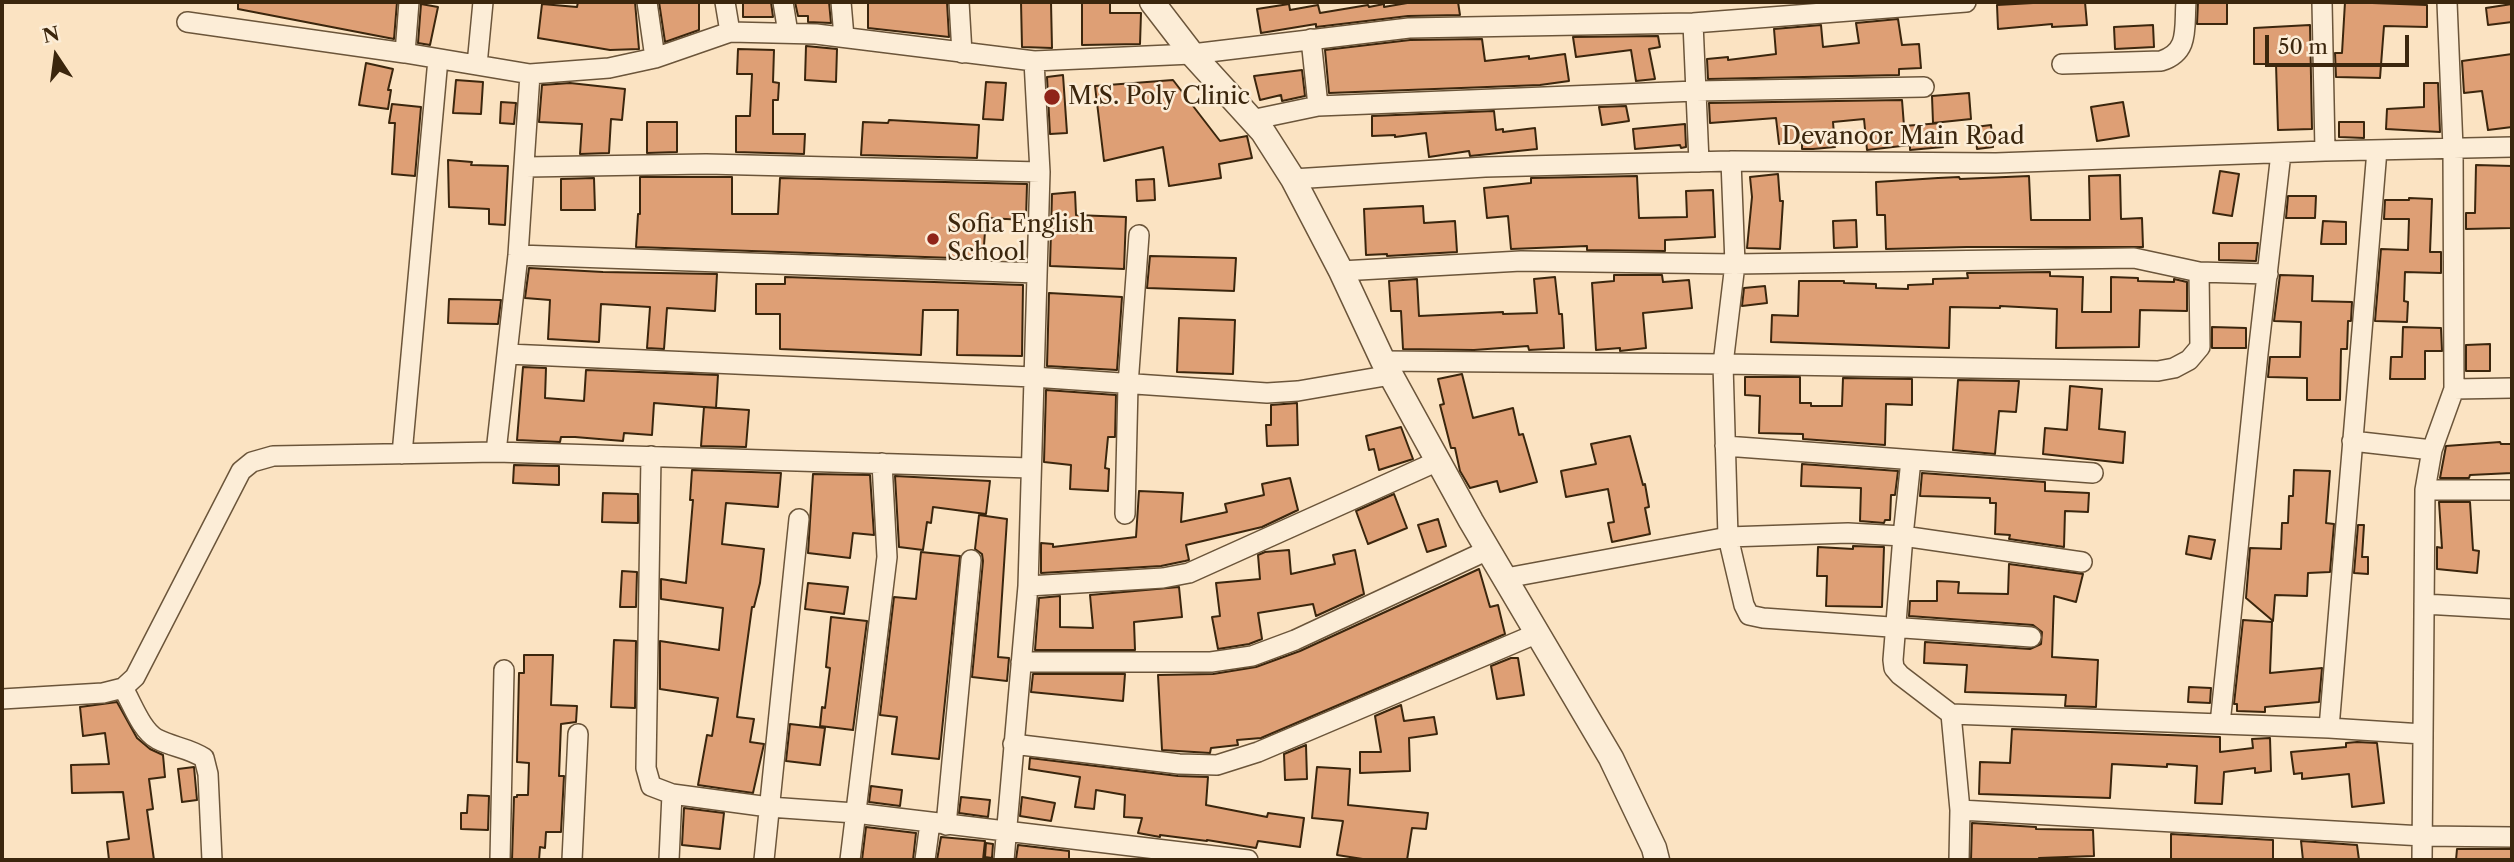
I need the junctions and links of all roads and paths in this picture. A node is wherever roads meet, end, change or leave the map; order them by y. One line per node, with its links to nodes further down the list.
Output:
1 (409, 2): 19 (street)
2 (483, 2): 26 (street)
3 (647, 2): 22 (street)
4 (725, 2): 15 (street)
5 (783, 2): 16 (street)
6 (841, 2): 17 (street)
7 (959, 2): 20 (street)
8 (1152, 2): 21 (street)
9 (1966, 2): 14 (street)
10 (2186, 2): 25 (street)
11 (2322, 2): 35 (street)
12 (2447, 2): 33 (street)
13 (187, 22): 19 (street)
14 (1693, 23): 18 (street); 29 (street)
15 (730, 32): 16 (street); 22 (street)
16 (788, 33): 17 (street)
17 (844, 37): 20 (street)
18 (1311, 39): 21 (street); 30 (street)
19 (405, 53): 23 (street)
20 (962, 53): 24 (street)
21 (1192, 54): 24 (street); 31 (street)
22 (655, 58): 27 (street)
23 (438, 59): 26 (street); 60 (street)
24 (1034, 61): 40 (street)
25 (2062, 64)
26 (477, 65): 27 (street)
27 (530, 74): 39 (street)
28 (1924, 86): 29 (street)
29 (1696, 91): 30 (street); 38 (street)
30 (1318, 106): 31 (street)
31 (1251, 120): 41 (street)
32 (2512, 147): 33 (street, Devanoor Main Road)
33 (2453, 148): 34 (street, Devanoor Main Road); 54 (street)
34 (2377, 150): 35 (street, Devanoor Main Road); 56 (street)
35 (2325, 151): 36 (street, Devanoor Main Road)
36 (2281, 153): 37 (street, Devanoor Main Road); 48 (street)
37 (1731, 161): 38 (street, Devanoor Main Road); 44 (street)
38 (1699, 162): 41 (street, Devanoor Main Road)
39 (526, 167): 40 (street); 43 (street)
40 (1040, 172): 47 (street)
41 (1293, 179): 45 (street)
42 (1139, 235): 53 (street)
43 (518, 255): 47 (street); 49 (street)
44 (1735, 264): 45 (street); 46 (street); 50 (street)
45 (1341, 271): 51 (street)
46 (2199, 272): 48 (street); 50 (street)
47 (1037, 273): 52 (street)
48 (2268, 274): 88 (street)
49 (507, 354): 52 (street); 59 (street)
50 (1723, 364): 51 (street); 57 (street)
51 (1387, 368): 53 (street); 63 (street)
52 (1033, 377): 53 (street); 65 (street)
53 (1128, 385): 69 (street)
54 (2454, 388): 55 (street); 58 (street)
55 (2512, 388)
56 (2352, 441): 58 (street); 89 (street)
57 (1725, 446): 62 (street); 72 (street)
58 (2432, 450): 67 (street)
59 (496, 452): 60 (street); 61 (street)
60 (402, 454): 85 (street)
61 (651, 456): 64 (street); 93 (street)
62 (1912, 460): 66 (street); 71 (street)
63 (1438, 461): 73 (street); 77 (street)
64 (882, 463): 65 (street); 96 (street)
65 (1031, 468): 77 (street)
66 (2093, 473)
67 (2425, 490): 68 (street); 78 (street)
68 (2512, 490)
69 (1125, 514)
70 (799, 519): 94 (street)
71 (1903, 536): 72 (street); 75 (street); 80 (street)
72 (1728, 537): 76 (street); 80 (street)
73 (1488, 550): 76 (street); 83 (street)
74 (971, 560): 97 (street)
75 (2082, 562)
76 (1506, 578): 81 (street)
77 (1028, 586): 83 (street)
78 (2424, 604): 79 (street); 91 (street)
79 (2512, 609)
80 (1895, 626): 82 (street); 87 (street)
81 (1538, 633): 92 (street); 110 (street)
82 (2031, 637)
83 (1021, 662): 92 (street)
84 (504, 670): 102 (street)
85 (123, 688): 86 (street); 101 (street)
86 (2, 699)
87 (1951, 714): 88 (street); 95 (street)
88 (2220, 724): 89 (street)
89 (2329, 728): 91 (street)
90 (578, 734): 103 (street)
91 (2423, 734): 99 (street)
92 (1013, 744): 98 (street)
93 (672, 794): 94 (street); 104 (street)
94 (769, 807): 96 (street); 105 (street)
95 (1960, 810): 99 (street); 111 (street)
96 (855, 813): 97 (street); 106 (street)
97 (938, 824): 98 (street); 107 (street)
98 (1006, 833): 108 (street); 109 (street)
99 (2423, 836): 100 (street); 112 (street)
100 (2512, 837)
101 (212, 860)
102 (500, 860)
103 (572, 860)
104 (669, 860)
105 (764, 860)
106 (850, 860)
107 (925, 860)
108 (1003, 860)
109 (1248, 860)
110 (1657, 860)
111 (1959, 860)
112 (2422, 860)

